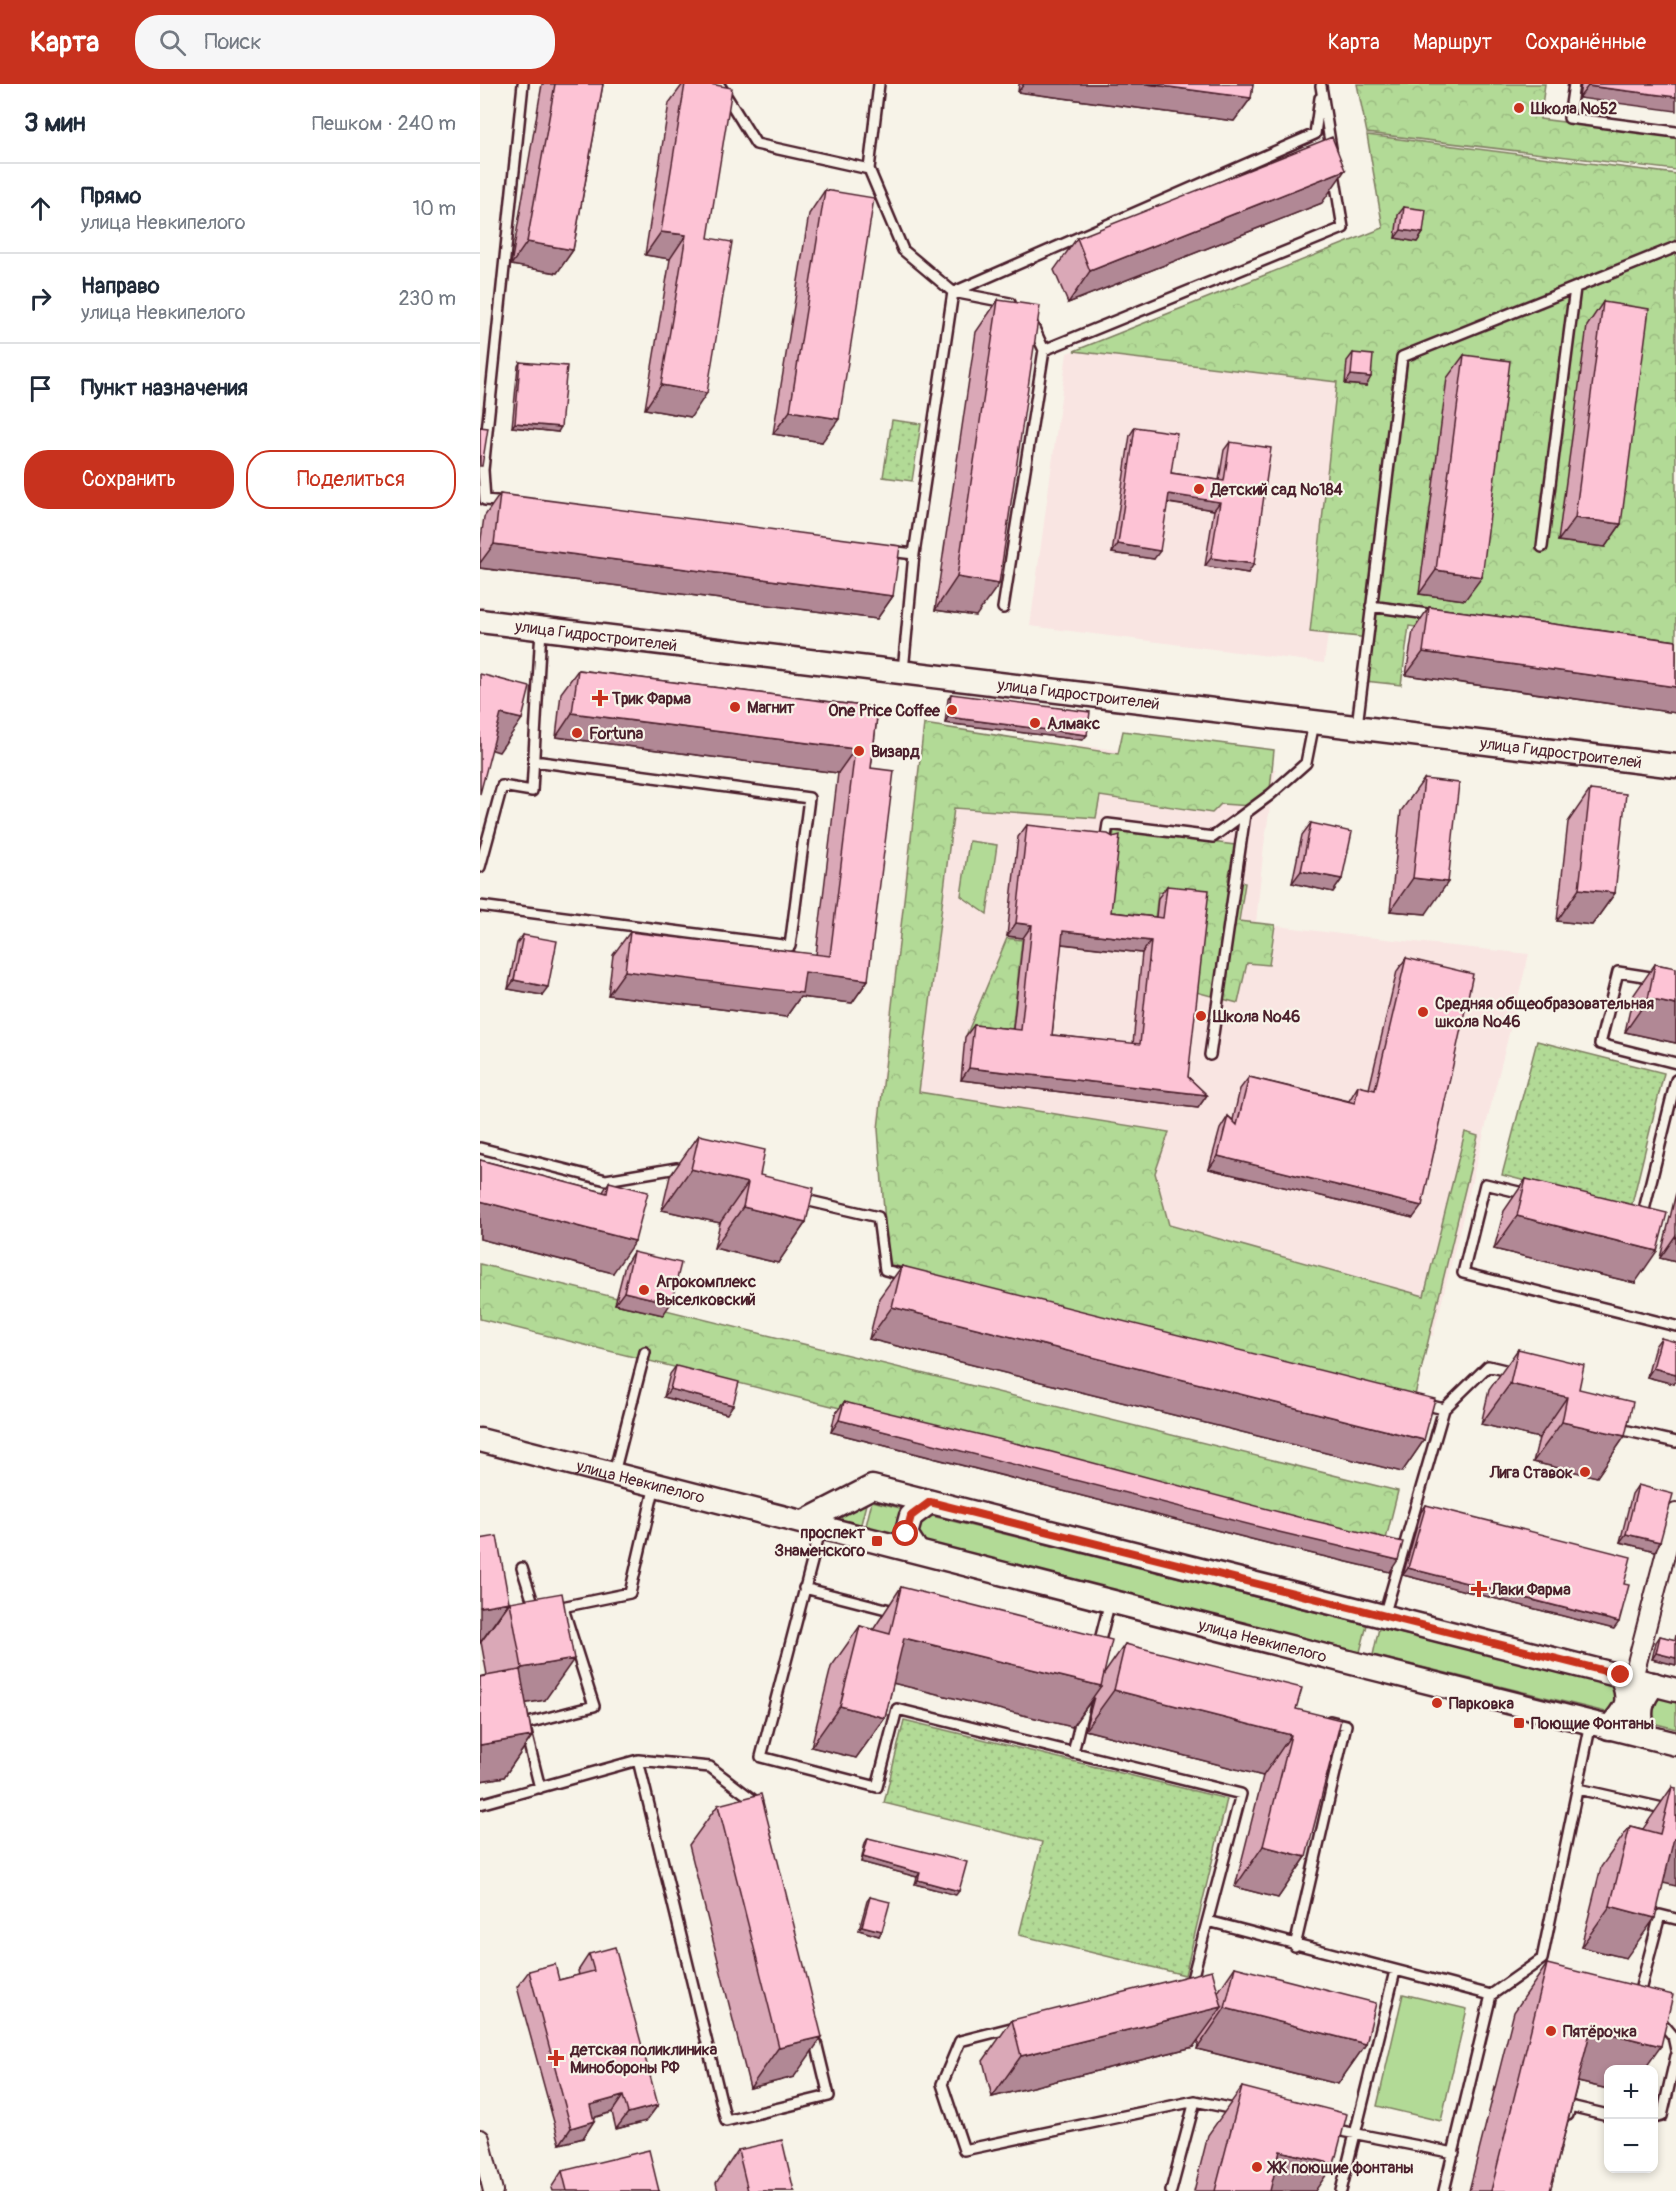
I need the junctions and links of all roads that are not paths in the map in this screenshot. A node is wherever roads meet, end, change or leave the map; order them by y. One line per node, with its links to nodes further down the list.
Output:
1 (522, 84): 14 (lane)
2 (710, 84): 8 (lane)
3 (879, 84): 8 (lane)
4 (1574, 84): 6 (lane)
5 (1321, 85): 7 (lane); 12 (lane)
6 (1676, 132)
7 (1332, 157)
8 (869, 169): 12 (lane)
9 (1334, 169): 13 (lane)
10 (1676, 247): 11 (lane)
11 (1575, 288): 16 (lane); 19 (lane)
12 (954, 292): 13 (lane); 18 (lane)
13 (1044, 350): 20 (lane)
14 (482, 469): 15 (lane)
15 (521, 504)
16 (1542, 547)
17 (878, 550): 18 (lane)
18 (914, 554): 24 (lane)
19 (1371, 606): 21 (lane); 26 (lane)
20 (1003, 608)
21 (1442, 616)
22 (480, 621): 23 (street, улица Гидростроителей)
23 (541, 629): 24 (street, улица Гидростроителей); 27 (lane)
24 (903, 673): 25 (street, улица Гидростроителей)
25 (1314, 723): 26 (street, улица Гидростроителей); 29 (lane)
26 (1357, 728): 28 (street, улица Гидростроителей)
27 (534, 760): 31 (lane); 32 (lane)
28 (1676, 766)
29 (1245, 814): 30 (lane); 34 (lane)
30 (1105, 843)
31 (480, 867)
32 (480, 906)
33 (1676, 981): 35 (lane)
34 (1210, 1055)
35 (1676, 1063)
36 (1676, 1080): 41 (lane)
37 (480, 1148): 38 (lane)
38 (700, 1174)
39 (791, 1196): 42 (lane)
40 (1540, 1198): 43 (lane)
41 (1629, 1220)
42 (919, 1279)
43 (1676, 1326)
44 (645, 1352): 51 (lane)
45 (1519, 1374): 47 (lane)
46 (1409, 1400): 47 (lane)
47 (1444, 1409): 62 (lane)
48 (1608, 1426): 50 (lane)
49 (480, 1440): 51 (street, улица Невкипелого)
50 (1676, 1443)
51 (614, 1473): 52 (street, улица Невкипелого)
52 (655, 1484): 55 (street, улица Невкипелого); 60 (lane)
53 (930, 1502): 55 (street); 56 (street); 62 (street)
54 (1676, 1513): 64 (street)
55 (812, 1524): 56 (street, улица Невкипелого); 58 (lane)
56 (917, 1551): 59 (street, улица Невкипелого)
57 (522, 1568): 60 (lane)
58 (804, 1588): 61 (lane); 71 (lane)
59 (1110, 1601): 63 (lane); 68 (street, улица Невкипелого)
60 (563, 1607): 73 (lane)
61 (909, 1615)
62 (1384, 1616): 64 (street)
63 (1095, 1662)
64 (1636, 1679): 65 (street); 68 (street); 69 (street)
65 (1676, 1690)
66 (1086, 1696): 71 (lane)
67 (1324, 1720): 80 (lane)
68 (1600, 1725): 69 (street, улица Невкипелого); 74 (lane)
69 (1644, 1736): 70 (street, улица Невкипелого)
70 (1676, 1744)
71 (1072, 1753): 79 (lane)
72 (638, 1760): 73 (lane); 77 (lane); 89 (lane)
73 (540, 1788): 75 (lane)
74 (1578, 1788): 76 (lane); 81 (lane)
75 (480, 1804)
76 (1676, 1811)
77 (759, 1813)
78 (1676, 1919): 87 (lane)
79 (1208, 1921): 80 (lane); 84 (lane)
80 (1295, 1946): 83 (lane)
81 (1542, 1959): 82 (lane); 85 (lane)
82 (1549, 1967)
83 (1395, 1971): 85 (lane); 99 (lane)
84 (1179, 1986)
85 (1491, 1995): 101 (lane)
86 (1627, 1999): 87 (lane)
87 (1637, 2001): 90 (lane)
88 (1030, 2024): 93 (lane)
89 (812, 2028)
90 (1675, 2037): 91 (lane)
91 (1676, 2050)
92 (1676, 2056): 96 (lane)
93 (1195, 2101): 94 (lane); 103 (lane)
94 (1252, 2113)
95 (1604, 2114): 98 (lane)
96 (1658, 2117)
97 (1321, 2127): 99 (lane)
98 (1565, 2128)
99 (1356, 2134): 101 (lane); 104 (lane)
100 (480, 2139): 102 (street)
101 (1454, 2153): 105 (lane)
102 (493, 2191)
103 (1171, 2191)
104 (1341, 2191)
105 (1444, 2191)

